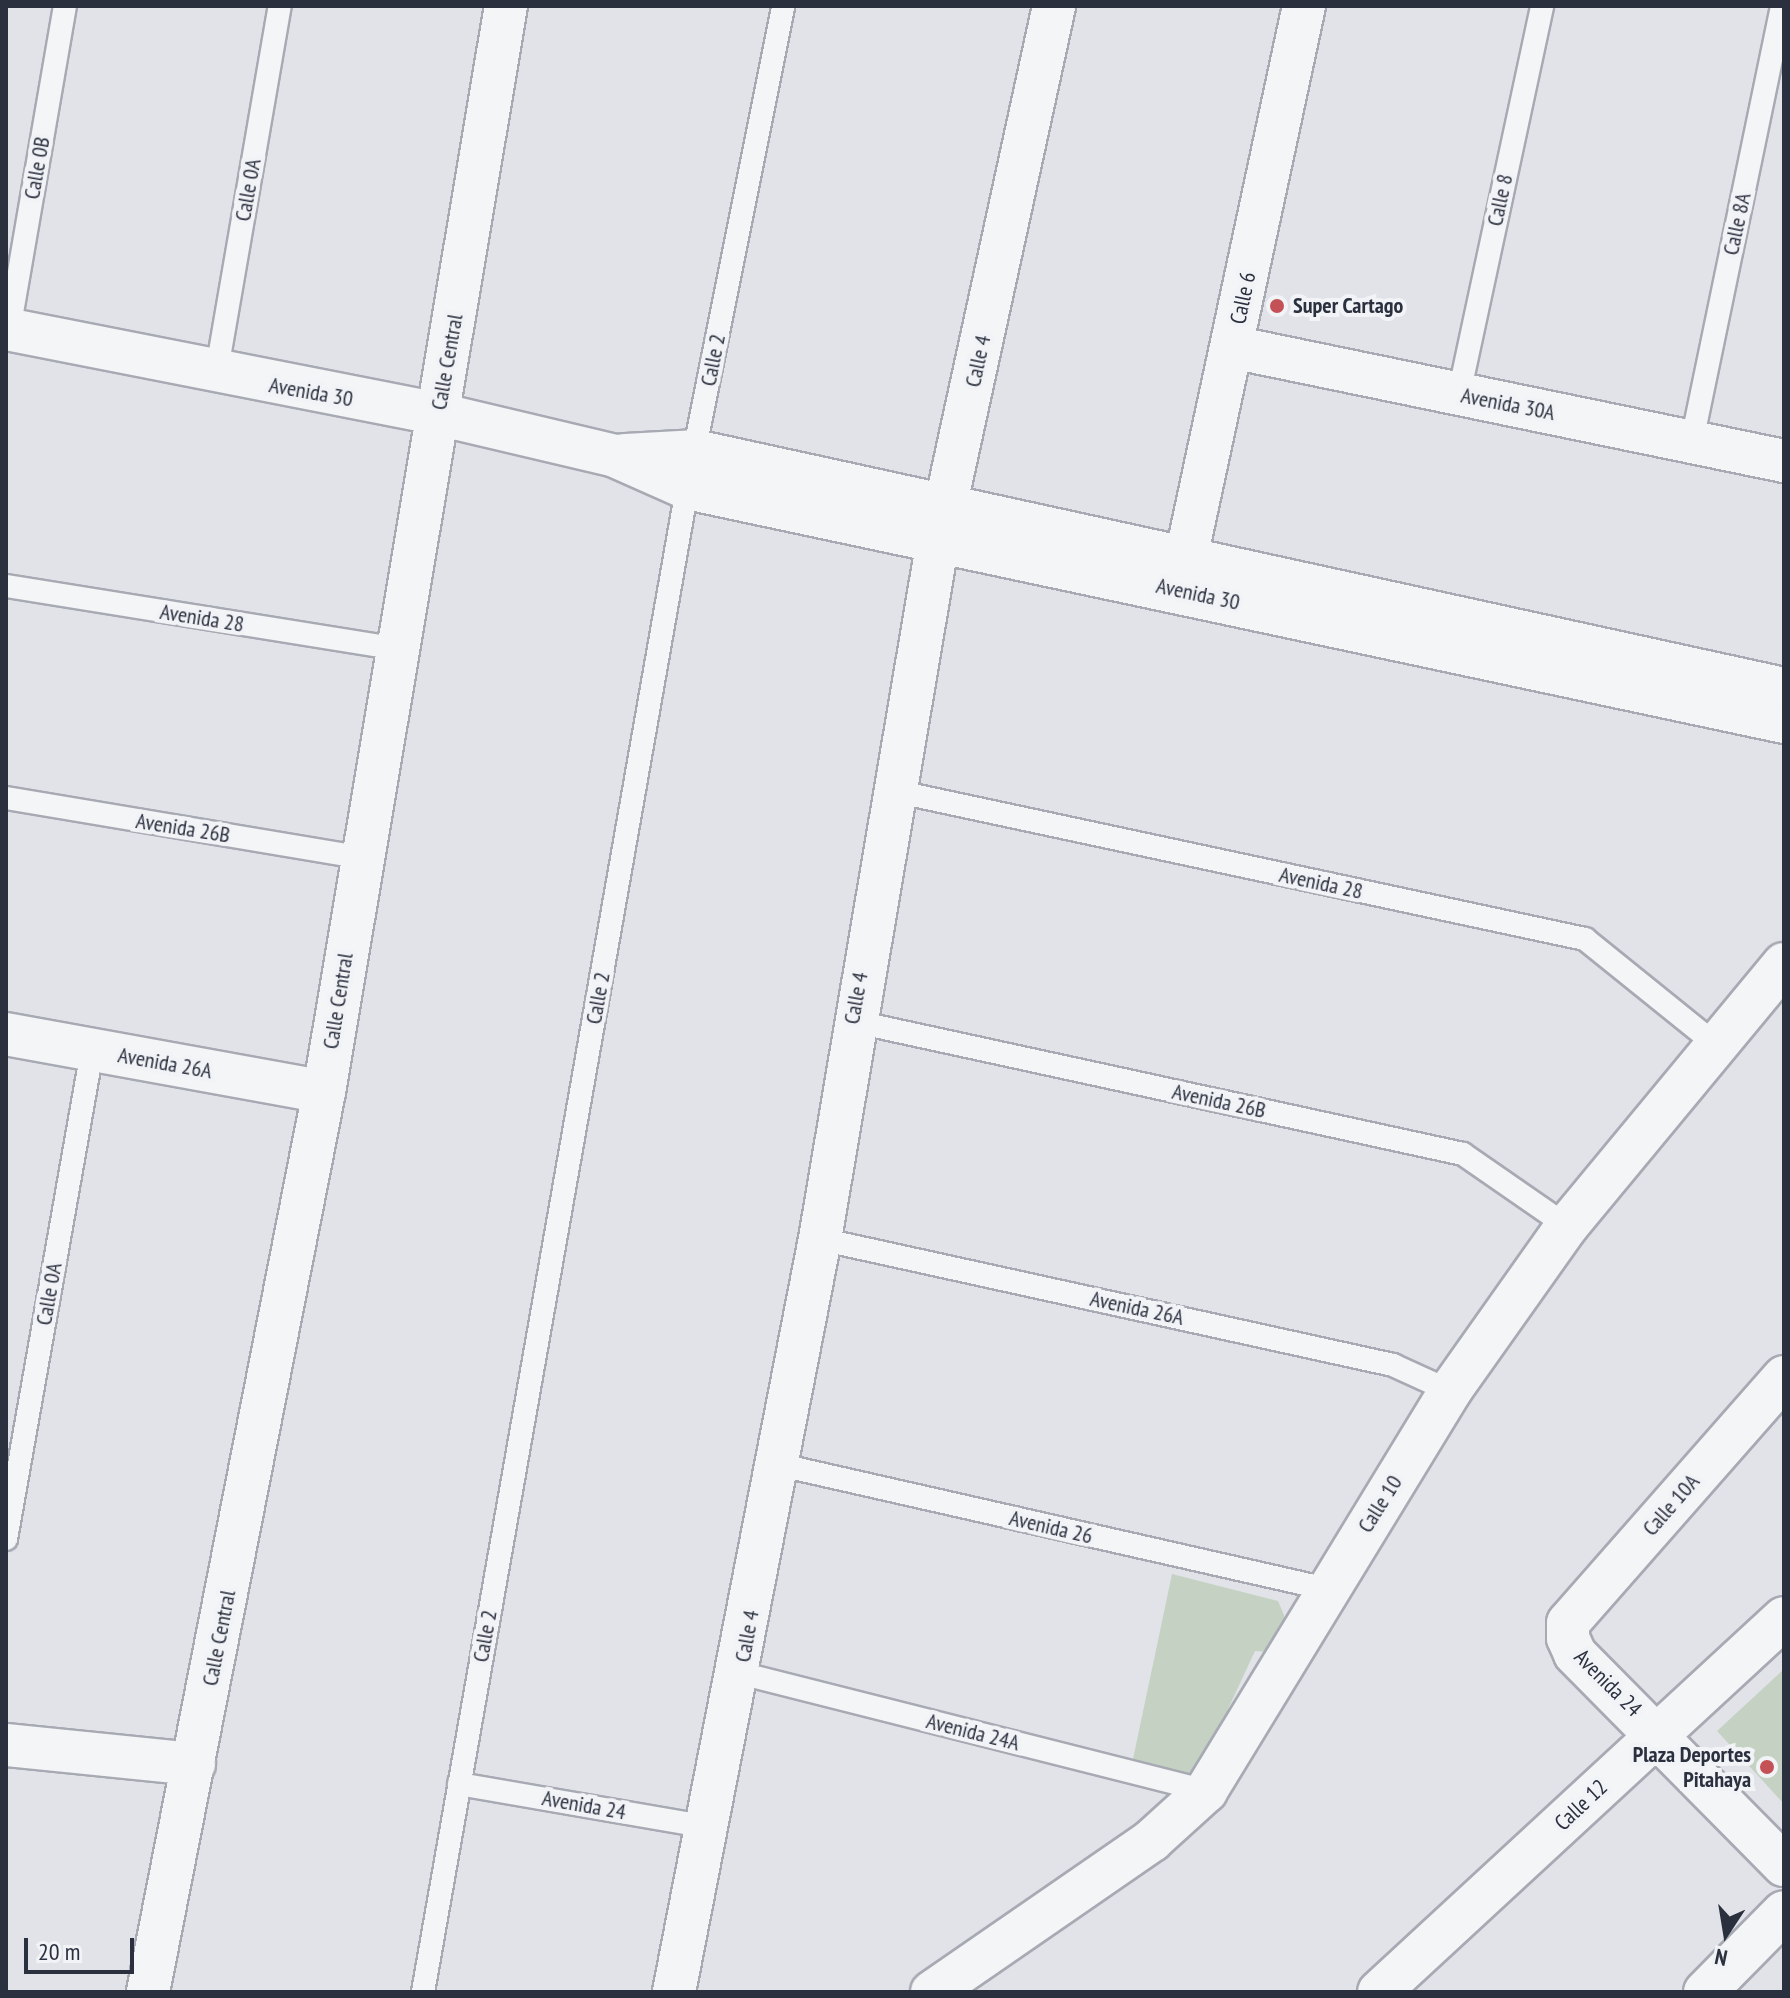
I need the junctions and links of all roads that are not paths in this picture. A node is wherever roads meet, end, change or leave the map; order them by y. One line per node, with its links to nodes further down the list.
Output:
1 (65, 6): 9 (lane, Calle 0B)
2 (280, 6): 11 (lane, Calle 0A)
3 (506, 6): 13 (street, Calle Central)
4 (783, 6): 16 (lane, Calle 2)
5 (1054, 6): 17 (street, Calle 4)
6 (1304, 6): 10 (street, Calle 6)
7 (1542, 6): 12 (lane, Calle 8)
8 (1782, 6): 14 (lane, Calle 8A)
9 (8, 330): 11 (street, Avenida 30)
10 (1232, 347): 12 (street, Avenida 30A); 18 (street, Calle 6)
11 (216, 375): 13 (street, Avenida 30)
12 (1459, 394): 14 (street, Avenida 30A)
13 (438, 414): 16 (street, Avenida 30); 20 (street, Calle Central)
14 (1692, 441): 15 (street, Avenida 30A)
15 (1784, 461)
16 (691, 470): 17 (street, Avenida 30); 45 (lane, Calle 2)
17 (943, 521): 18 (street, Avenida 30); 23 (street, Calle 4)
18 (1183, 573): 21 (street, Avenida 30); 22 (street, Avenida 30)
19 (6, 586): 20 (lane, Avenida 28)
20 (398, 649): 25 (street, Calle Central)
21 (1784, 689)
22 (1784, 722)
23 (894, 791): 27 (street, Calle 4); 29 (lane, Avenida 28)
24 (6, 798): 25 (lane, Avenida 26B)
25 (360, 857): 31 (street, Calle Central)
26 (1784, 964): 29 (street, Calle 10)
27 (852, 1021): 32 (lane, Avenida 26B); 33 (street, Calle 4)
28 (6, 1034): 30 (street, Avenida 26A)
29 (1715, 1044): 32 (street, Calle 10)
30 (92, 1050): 31 (street, Avenida 26A); 37 (lane, Calle 0A)
31 (324, 1092): 44 (street, Calle Central)
32 (1567, 1226): 35 (street, Calle 10)
33 (820, 1239): 35 (lane, Avenida 26A); 36 (street, Calle 4)
34 (1784, 1377): 40 (street, Calle 10A)
35 (1450, 1391): 38 (street, Calle 10)
36 (776, 1464): 38 (lane, Avenida 26); 41 (street, Calle 4)
37 (6, 1539)
38 (1327, 1589): 46 (street, Calle 10)
39 (1784, 1618): 42 (street, Calle 12)
40 (1568, 1638): 42 (street, Avenida 24)
41 (740, 1673): 46 (lane, Avenida 24A); 47 (street, Calle 4)
42 (1659, 1733): 48 (street, Avenida 24); 54 (street, Calle 12)
43 (6, 1745): 44 (street)
44 (194, 1764): 50 (street, Calle Central)
45 (459, 1784): 47 (lane, Avenida 24); 51 (lane, Calle 2)
46 (1206, 1791): 53 (street, Calle 10)
47 (708, 1827): 52 (street, Calle 4)
48 (1784, 1865)
49 (1784, 1912): 55 (street)
50 (148, 1992)
51 (423, 1992)
52 (674, 1992)
53 (932, 1992)
54 (1379, 1992)
55 (1705, 1992)

